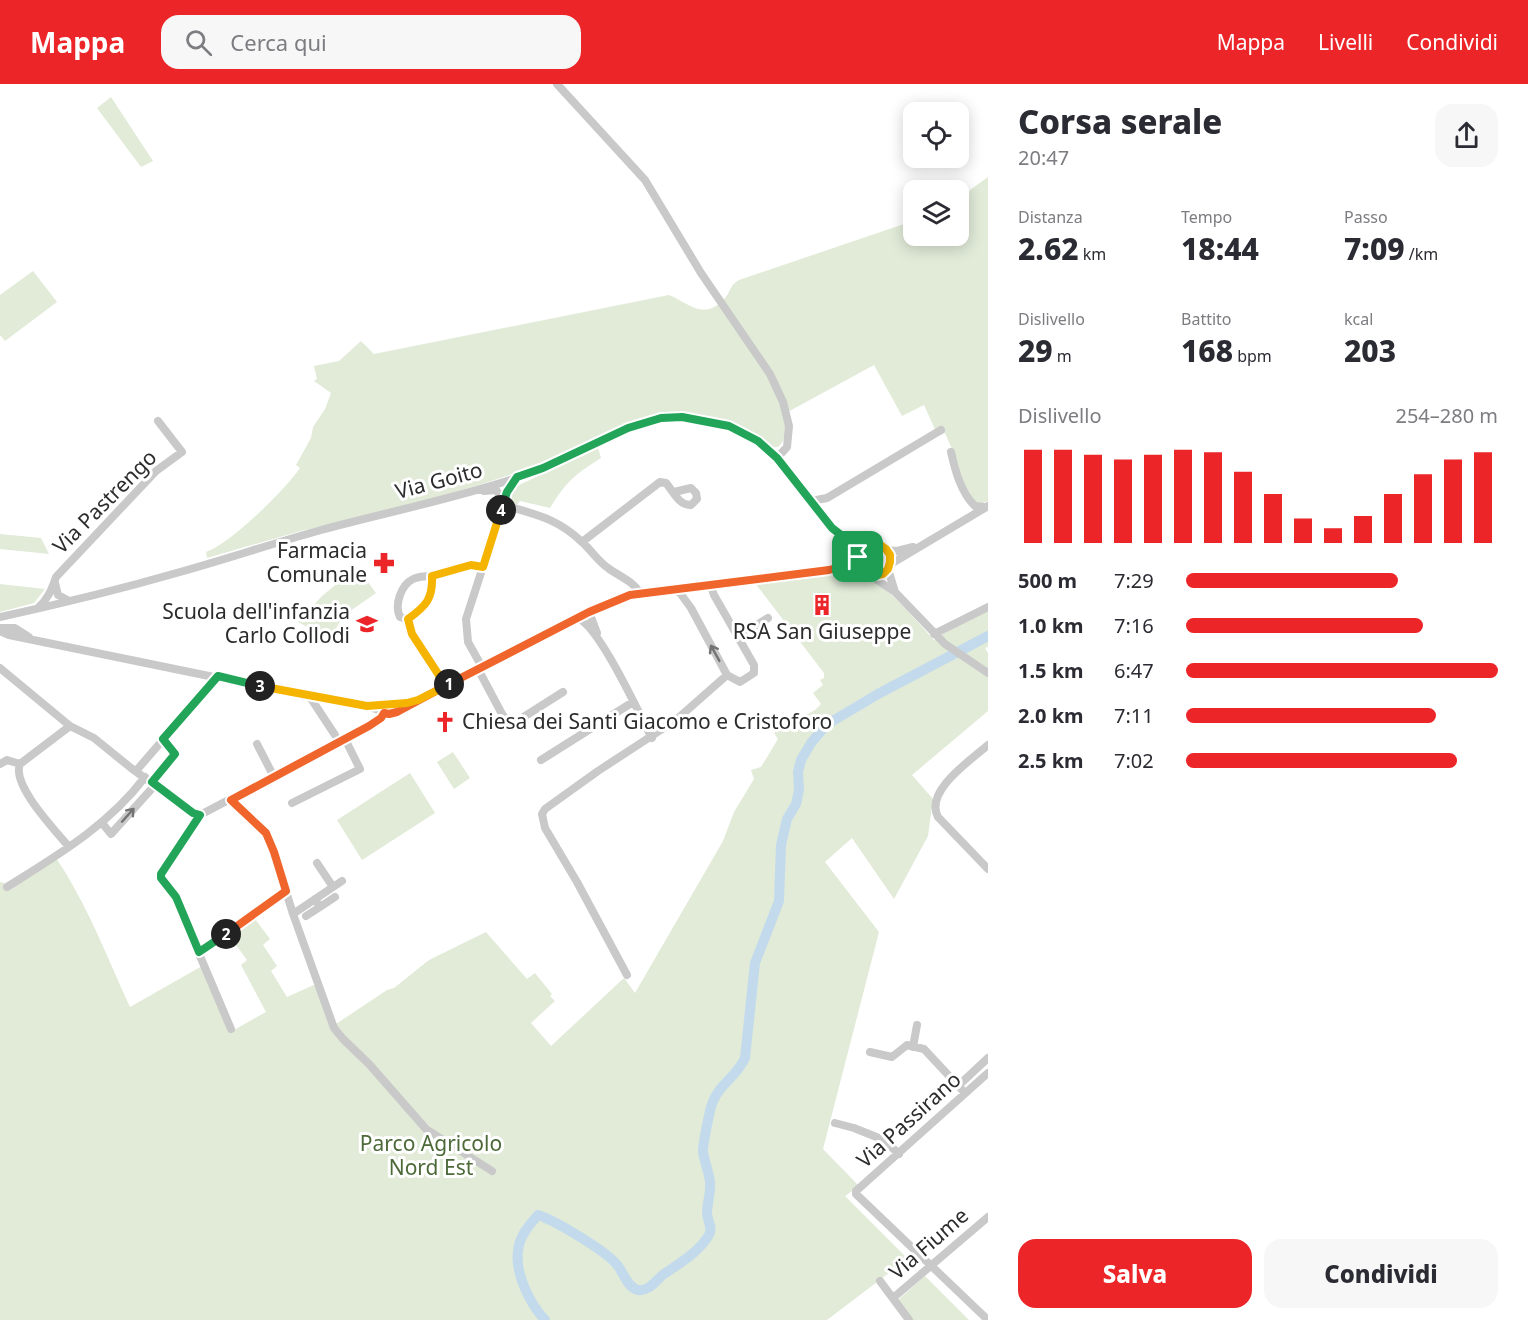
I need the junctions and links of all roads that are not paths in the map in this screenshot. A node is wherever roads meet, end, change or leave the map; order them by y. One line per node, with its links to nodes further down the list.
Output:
1 (557, 84): 5 (street)
2 (158, 421): 27 (street, Via Pastrengo)
3 (941, 430): 9 (street)
4 (951, 452): 10 (street)
5 (777, 458): 6 (street, Via Goito); 11 (street, Via Goito)
6 (517, 477): 7 (street, Via Goito); 12 (street)
7 (473, 491): 12 (street); 33 (street, Via Goito)
8 (674, 492): 17 (street)
9 (827, 498): 11 (street); 14 (street)
10 (968, 498): 13 (street); 15 (street)
11 (812, 501): 14 (street, Via Goito)
12 (503, 505): 17 (street); 22 (street)
13 (987, 506): 15 (street)
14 (820, 513): 16 (street, Via Goito)
15 (965, 519): 18 (street)
16 (841, 535): 19 (street, Via Goito); 21 (street, Via Goito)
17 (582, 542): 32 (street)
18 (923, 543): 20 (street); 23 (street)
19 (868, 545): 20 (street); 21 (street)
20 (886, 550): 23 (street)
21 (858, 557): 24 (street); 25 (street)
22 (483, 567): 26 (street); 49 (street)
23 (889, 567): 25 (street); 31 (street)
24 (829, 570): 25 (street); 28 (street)
25 (868, 575): 31 (street)
26 (432, 576): 42 (street); 42 (street)
27 (54, 581): 33 (street, Via Pastrengo); 36 (street, Via Pastrengo)
28 (710, 584): 29 (street); 46 (street)
29 (694, 586): 30 (street); 35 (street)
30 (672, 589): 32 (street); 35 (street)
31 (895, 592): 45 (street)
32 (640, 593): 38 (street)
33 (69, 601): 36 (street, Via Goito)
34 (988, 607): 45 (street)
35 (691, 608): 51 (street, one-way to 35)
36 (37, 609): 37 (street, Via Goito)
37 (24, 612): 39 (street, Via Goito); 44 (street)
38 (589, 612): 40 (street); 47 (street)
39 (2, 617): 44 (street)
40 (577, 618): 47 (street); 49 (street)
41 (768, 618): 46 (street)
42 (408, 619): 53 (street)
43 (0, 629): 44 (street)
44 (17, 630): 52 (street)
45 (934, 634): 50 (street)
46 (739, 636): 51 (street)
47 (598, 637): 56 (street)
48 (0, 668): 58 (street)
49 (480, 668): 53 (street); 54 (street)
50 (988, 673)
51 (728, 675): 60 (street)
52 (218, 676): 55 (street); 61 (street)
53 (446, 686): 57 (street)
54 (563, 692)
55 (308, 694): 57 (street); 59 (street)
56 (633, 702): 60 (street); 65 (street)
57 (386, 709): 62 (street)
58 (70, 726): 67 (street); 68 (street)
59 (335, 735)
60 (652, 738): 88 (street)
61 (163, 739): 68 (street); 70 (street)
62 (345, 739): 69 (street); 72 (street)
63 (257, 744): 69 (street)
64 (988, 745): 77 (street)
65 (541, 760)
66 (0, 764): 67 (street)
67 (20, 764): 75 (street)
68 (136, 771): 70 (street)
69 (274, 777): 71 (street)
70 (150, 781): 73 (street); 74 (street); 74 (street, one-way to 70)
71 (231, 800): 73 (street); 81 (street)
72 (292, 803)
73 (200, 815): 87 (street)
74 (102, 823): 75 (street)
75 (69, 847): 79 (street)
76 (317, 863): 80 (street)
77 (988, 869)
78 (342, 881): 80 (street)
79 (7, 886)
80 (333, 887): 83 (street)
81 (286, 891): 85 (street); 87 (street)
82 (335, 897): 84 (street)
83 (315, 899): 84 (street); 85 (street)
84 (320, 907): 86 (street)
85 (293, 914): 99 (street)
86 (306, 916)
87 (199, 952): 90 (street)
88 (627, 975)
89 (917, 1025): 91 (street)
90 (231, 1029)
91 (913, 1047): 92 (street); 95 (street)
92 (870, 1052)
93 (988, 1058): 95 (street)
94 (988, 1073): 96 (street, Via Passirano)
95 (958, 1086): 96 (street)
96 (965, 1094): 98 (street, Via Passirano)
97 (835, 1124): 98 (street)
98 (899, 1154): 101 (street, Via Passirano)
99 (492, 1171)
100 (988, 1217): 101 (street, Via Fiume)
101 (932, 1266): 103 (street, Via Fiume); 105 (street)
102 (880, 1281): 103 (street)
103 (893, 1298): 104 (street)
104 (909, 1320)
105 (988, 1320)

